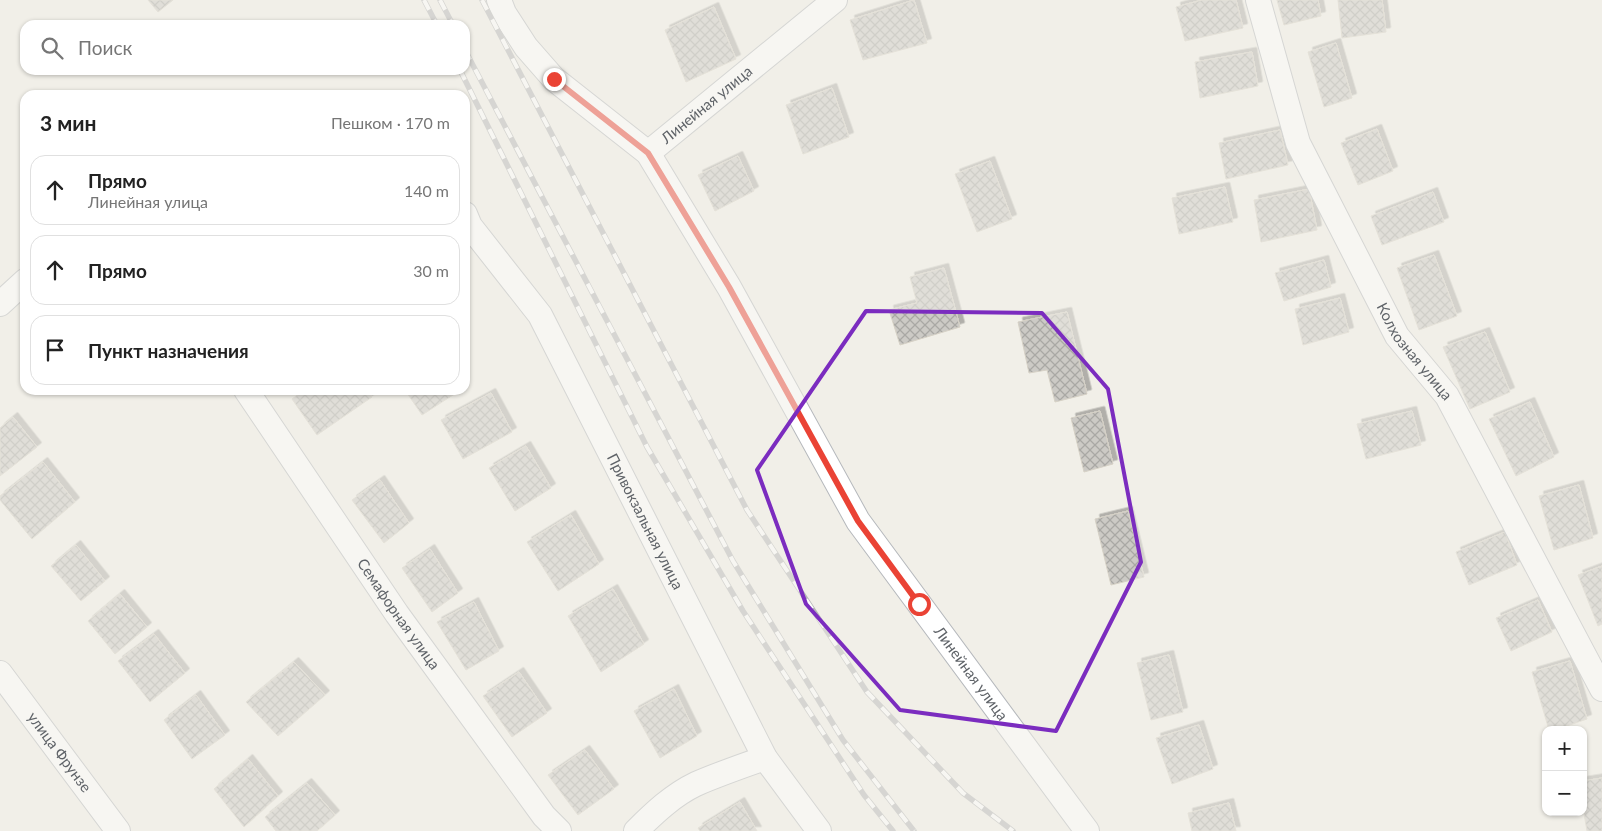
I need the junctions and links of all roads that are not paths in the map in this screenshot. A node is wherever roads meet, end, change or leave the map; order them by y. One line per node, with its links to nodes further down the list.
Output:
1 (499, 0): 4 (street)
2 (835, 0): 4 (street, Линейная улица)
3 (1258, 0): 10 (street, Колхозная улица)
4 (648, 153): 16 (street, Линейная улица)
5 (470, 226): 11 (street, Привокзальная улица)
6 (20, 286): 7 (street)
7 (0, 304)
8 (249, 395): 13 (street, Семафорная улица)
9 (0, 673): 12 (street, улица Фрунзе)
10 (1602, 688)
11 (765, 758): 14 (street); 15 (street, Привокзальная улица)
12 (118, 831)
13 (559, 831)
14 (636, 831)
15 (820, 831)
16 (1087, 831)

